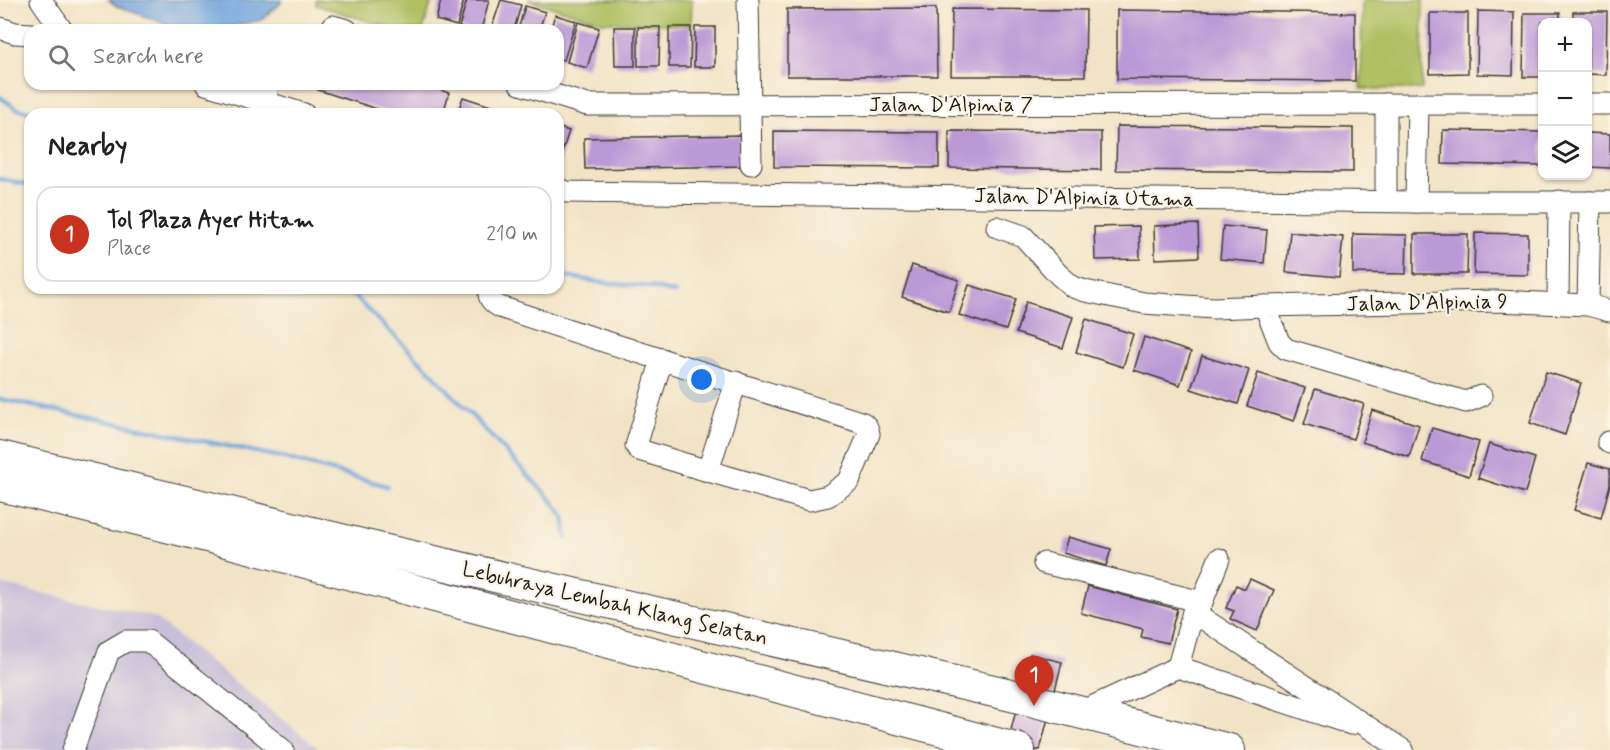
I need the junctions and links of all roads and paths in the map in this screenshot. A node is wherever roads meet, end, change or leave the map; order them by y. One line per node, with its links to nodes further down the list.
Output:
1 (41, 0): 3 (street)
2 (748, 0): 13 (street)
3 (53, 24)
4 (0, 28): 5 (street)
5 (24, 34)
6 (247, 90): 8 (street)
7 (539, 90): 13 (street, Jalan D'Alpinia 7)
8 (267, 93): 15 (street)
9 (1386, 104): 13 (street, Jalan D'Alpinia 7); 14 (street, Jalan D'Alpinia 7); 17 (street)
10 (1538, 104): 14 (street, Jalan D'Alpinia 7)
11 (1592, 104): 12 (street)
12 (1610, 104)
13 (750, 105): 16 (street)
14 (1418, 105): 18 (street)
15 (293, 108)
16 (752, 164)
17 (1386, 165): 18 (street); 20 (street)
18 (1417, 165): 22 (street)
19 (564, 191): 20 (street, Jalan D'Alpinia Utama)
20 (1386, 201): 22 (street, Jalan D'Alpinia Utama)
21 (1559, 201): 22 (street, Jalan D'Alpinia Utama); 23 (street, Jalan D'Alpinia Utama); 26 (street)
22 (1416, 202)
23 (1600, 202): 27 (street)
24 (996, 227): 28 (street, Jalan D'Alpinia 9)
25 (488, 294): 30 (street)
26 (1558, 303): 27 (street, Jalan D'Alpinia 9); 28 (street, Jalan D'Alpinia 9)
27 (1588, 305): 29 (street, Jalan D'Alpinia 9)
28 (1265, 306): 32 (street)
29 (1610, 311)
30 (662, 359): 31 (street); 34 (street)
31 (736, 382): 34 (street); 34 (street)
32 (1481, 396)
33 (0, 457): 40 (highway, Lebuhraya Lembah Klang Selatan)
34 (708, 471)
35 (0, 485): 44 (highway, Lebuhraya Lembah Klang Selatan)
36 (1219, 559): 38 (street)
37 (1044, 563): 38 (street)
38 (1198, 607): 39 (street); 41 (street)
39 (1178, 667): 40 (street); 41 (street)
40 (1081, 712): 45 (highway, Lebuhraya Lembah Klang Selatan)
41 (1377, 733): 46 (street)
42 (73, 750): 43 (street)
43 (283, 750)
44 (1019, 750)
45 (1229, 750)
46 (1403, 750)

